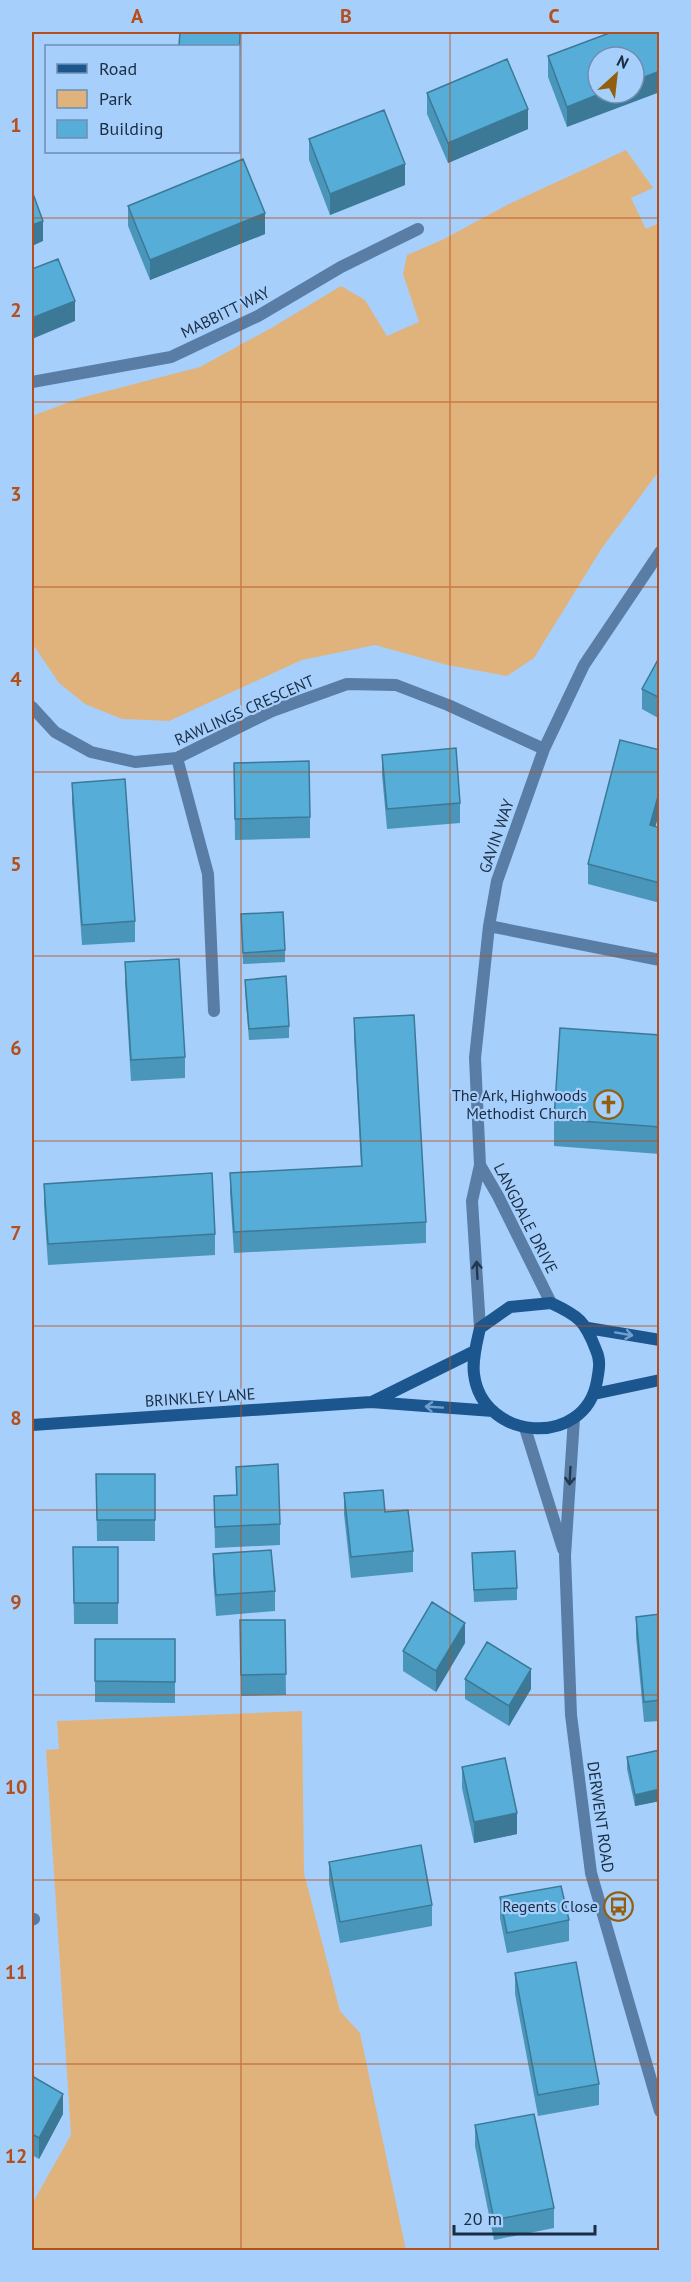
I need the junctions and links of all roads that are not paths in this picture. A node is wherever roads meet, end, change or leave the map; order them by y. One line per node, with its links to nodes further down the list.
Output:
1 (418, 229): 2 (street, MABBITT WAY)
2 (32, 382)
3 (660, 552): 5 (street, GAVIN WAY)
4 (32, 707): 6 (street, RAWLINGS CRESCENT)
5 (544, 749): 6 (street, RAWLINGS CRESCENT); 7 (street, GAVIN WAY)
6 (177, 758): 9 (street)
7 (489, 926): 8 (street); 10 (street, GAVIN WAY)
8 (660, 960)
9 (214, 1011)
10 (480, 1165): 11 (street, LANGDALE DRIVE); 12 (street, LANGDALE DRIVE, one-way to 10)
11 (551, 1304): 12 (street); 13 (street)
12 (480, 1328): 15 (street, BRINKLEY LANE)
13 (588, 1328): 14 (street, one-way to 14); 17 (street)
14 (660, 1340)
15 (475, 1351): 18 (street, BRINKLEY LANE); 19 (street, BRINKLEY LANE)
16 (660, 1380): 17 (street)
17 (594, 1394): 20 (street)
18 (371, 1402): 19 (street, BRINKLEY LANE, one-way to 18); 21 (street, BRINKLEY LANE)
19 (493, 1411): 22 (street, BRINKLEY LANE)
20 (574, 1418): 22 (street, BRINKLEY LANE); 23 (street, DERWENT ROAD, one-way to 23)
21 (32, 1425)
22 (525, 1428): 23 (street, DERWENT ROAD)
23 (565, 1556): 24 (street, DERWENT ROAD)
24 (660, 2111)

